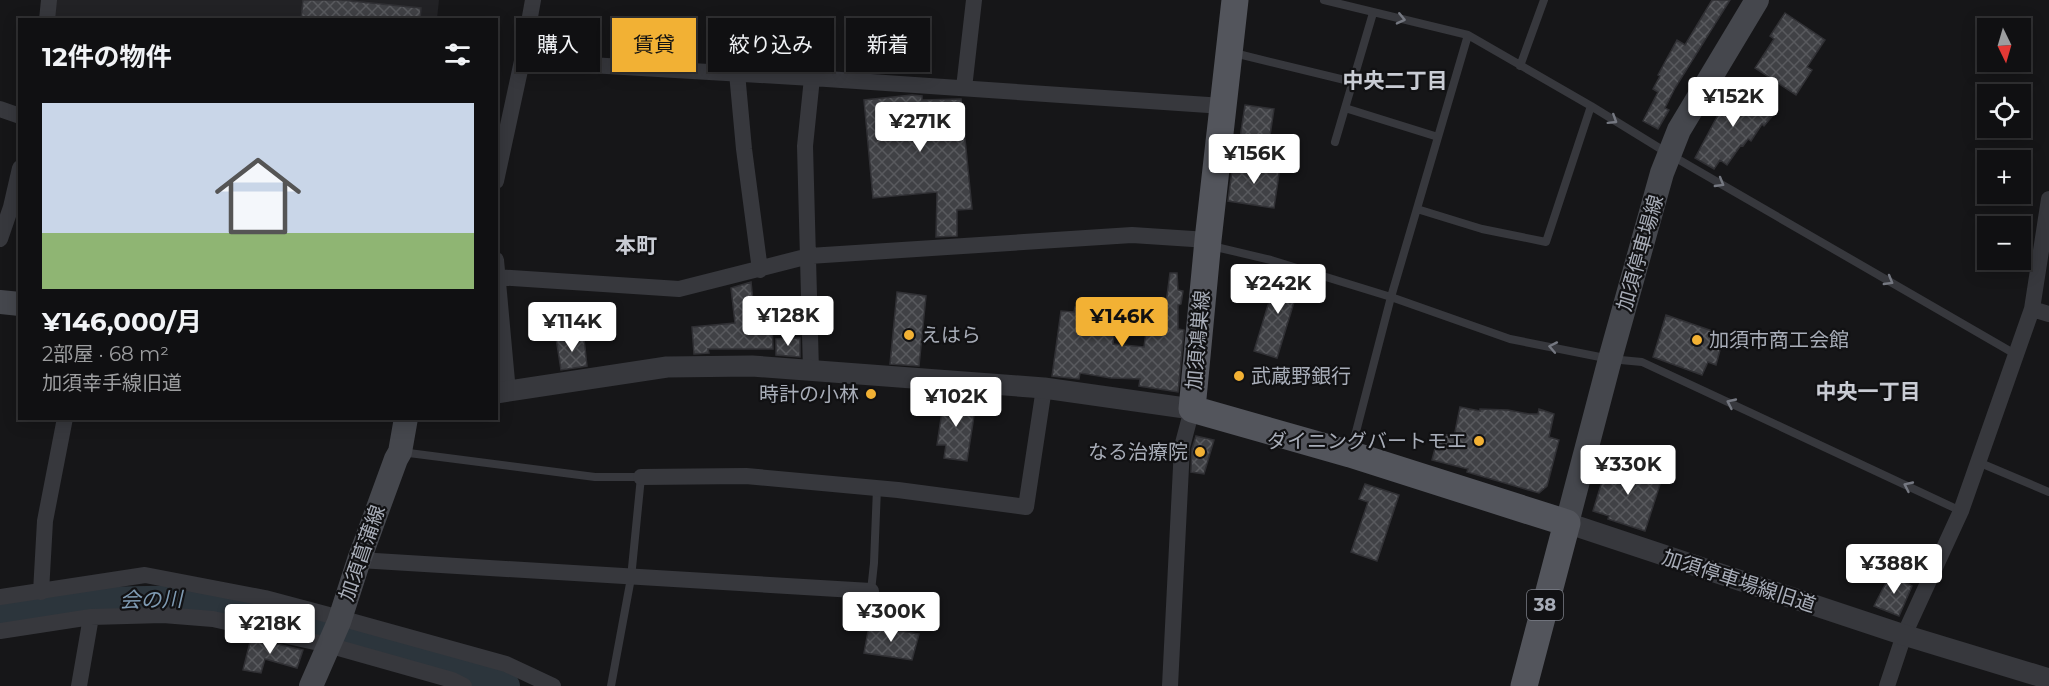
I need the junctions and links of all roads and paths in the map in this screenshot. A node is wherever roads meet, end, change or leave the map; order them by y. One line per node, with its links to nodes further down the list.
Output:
1 (49, 0): 9 (street)
2 (533, 0): 10 (street)
3 (974, 0): 19 (street)
4 (1235, 0): 12 (main road, 加須鴻巣線)
5 (1324, 0): 8 (lane)
6 (1544, 0): 14 (lane)
7 (1757, 0): 27 (main road, 加須停車場線)
8 (1373, 13): 11 (lane, one-way to 11); 18 (lane)
9 (47, 18)
10 (530, 18)
11 (1468, 35): 14 (lane); 25 (lane)
12 (1230, 52): 18 (lane); 20 (main road, 加須鴻巣線)
13 (600, 66): 16 (street)
14 (1520, 66): 21 (lane)
15 (519, 72): 28 (street)
16 (737, 74): 17 (street); 35 (street)
17 (812, 78): 19 (street); 34 (street)
18 (1353, 82): 22 (lane)
19 (964, 88): 20 (street)
20 (1223, 106): 33 (main road, 加須鴻巣線)
21 (1591, 106): 27 (lane, one-way to 27); 31 (lane)
22 (1345, 108): 25 (lane); 26 (lane)
23 (0, 110): 24 (street)
24 (18, 115)
25 (1438, 137): 31 (lane)
26 (1335, 142)
27 (1669, 154): 43 (lane, one-way to 43); 44 (main road, 加須停車場線)
28 (498, 171)
29 (18, 177): 32 (street)
30 (2049, 199): 41 (street)
31 (1417, 209): 38 (lane)
32 (0, 239)
33 (1208, 240): 34 (street); 38 (lane); 48 (main road, 加須鴻巣線)
34 (809, 256): 35 (street); 45 (street)
35 (760, 270): 36 (street)
36 (498, 272)
37 (498, 296): 47 (street)
38 (1391, 297): 44 (lane, one-way to 38); 52 (lane)
39 (0, 302): 40 (main road)
40 (18, 304)
41 (2032, 309): 42 (street); 43 (street)
42 (2049, 314)
43 (2015, 354): 53 (street)
44 (1610, 358): 57 (lane, one-way to 44); 58 (main road, 加須停車場線)
45 (812, 370): 46 (street); 47 (street)
46 (1044, 388): 48 (street); 55 (street)
47 (502, 393)
48 (1192, 409): 52 (main road, 加須鴻巣線); 75 (street)
49 (65, 420): 62 (street)
50 (406, 420): 51 (main road, 加須菖蒲線)
51 (400, 452): 54 (lane); 59 (main road, 加須菖蒲線)
52 (1350, 454): 58 (main road, 加須鴻巣線)
53 (1978, 462): 56 (lane); 57 (street)
54 (641, 477): 55 (street); 60 (lane)
55 (877, 488): 61 (lane)
56 (2049, 492)
57 (1961, 510): 68 (street)
58 (1567, 524): 68 (street, 加須停車場線旧道); 76 (main road, 38)
59 (359, 560): 60 (street); 67 (main road, 加須菖蒲線)
60 (631, 578): 61 (street); 74 (lane)
61 (871, 591): 65 (lane)
62 (41, 592): 63 (street); 67 (street)
63 (0, 597)
64 (91, 617): 66 (street); 67 (street); 71 (street)
65 (862, 627)
66 (0, 631)
67 (334, 631): 70 (street); 72 (main road, 加須菖蒲線); 73 (street)
68 (1904, 635): 69 (street, 加須停車場線旧道); 77 (street)
69 (2049, 679)
70 (455, 684)
71 (79, 686)
72 (311, 686)
73 (553, 686)
74 (611, 686)
75 (1170, 686)
76 (1524, 686)
77 (1887, 686)

